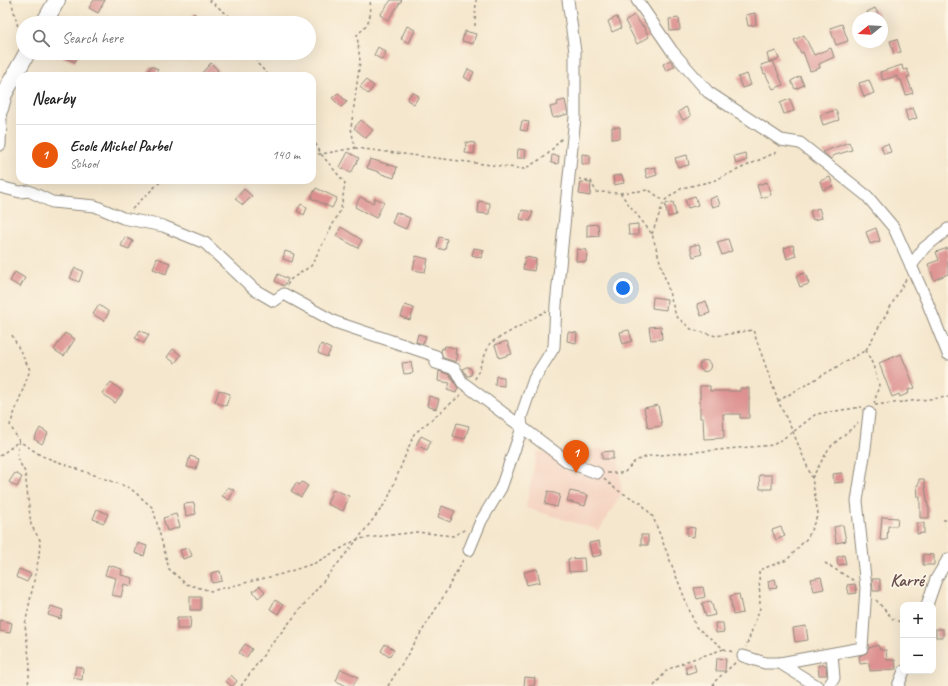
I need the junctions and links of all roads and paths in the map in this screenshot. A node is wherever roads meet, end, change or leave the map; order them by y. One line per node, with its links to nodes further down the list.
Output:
1 (11, 0): 10 (path)
2 (57, 0): 8 (main road)
3 (209, 0): 9 (path)
4 (370, 0): 19 (path)
5 (476, 0): 11 (path)
6 (568, 0): 23 (street)
7 (637, 0): 31 (street)
8 (48, 16)
9 (229, 16)
10 (16, 20)
11 (475, 26)
12 (22, 60): 15 (main road)
13 (257, 60): 14 (path)
14 (265, 72)
15 (0, 109): 17 (street)
16 (564, 136): 19 (path)
17 (0, 145)
18 (316, 145): 22 (path)
19 (355, 148): 22 (path)
20 (779, 151): 27 (path)
21 (316, 154): 22 (path)
22 (321, 154): 32 (path)
23 (569, 177): 26 (path); 33 (street)
24 (158, 184): 28 (path)
25 (0, 187): 28 (street)
26 (620, 193): 27 (path); 30 (path)
27 (664, 201): 30 (path)
28 (122, 218): 32 (street)
29 (948, 229): 31 (street)
30 (652, 234): 39 (path)
31 (911, 266): 35 (path); 36 (street)
32 (284, 294): 37 (street)
33 (556, 305): 37 (path); 41 (street)
34 (12, 335): 43 (path)
35 (866, 350): 39 (path); 40 (path)
36 (948, 354)
37 (470, 388): 41 (street); 50 (path)
38 (948, 397): 40 (path)
39 (778, 401): 42 (path)
40 (870, 408): 42 (path); 46 (path); 55 (street)
41 (522, 428): 45 (street); 49 (street)
42 (793, 432): 45 (path); 46 (path)
43 (19, 441): 44 (path); 50 (path); 60 (path)
44 (0, 456)
45 (597, 473): 54 (path)
46 (812, 478): 56 (path)
47 (943, 520): 48 (path)
48 (948, 520)
49 (482, 521): 50 (path); 51 (street)
50 (358, 539): 61 (path)
51 (469, 550): 62 (path)
52 (948, 559): 53 (street)
53 (928, 602)
54 (724, 649): 56 (path); 63 (path)
55 (832, 654): 57 (street); 67 (street)
56 (743, 656): 57 (street); 59 (path)
57 (780, 663): 66 (street)
58 (903, 674): 68 (street)
59 (713, 683): 64 (path); 65 (path)
60 (28, 686)
61 (242, 686)
62 (388, 686)
63 (654, 686)
64 (711, 686)
65 (714, 686)
66 (817, 686)
67 (829, 686)
68 (898, 686)

